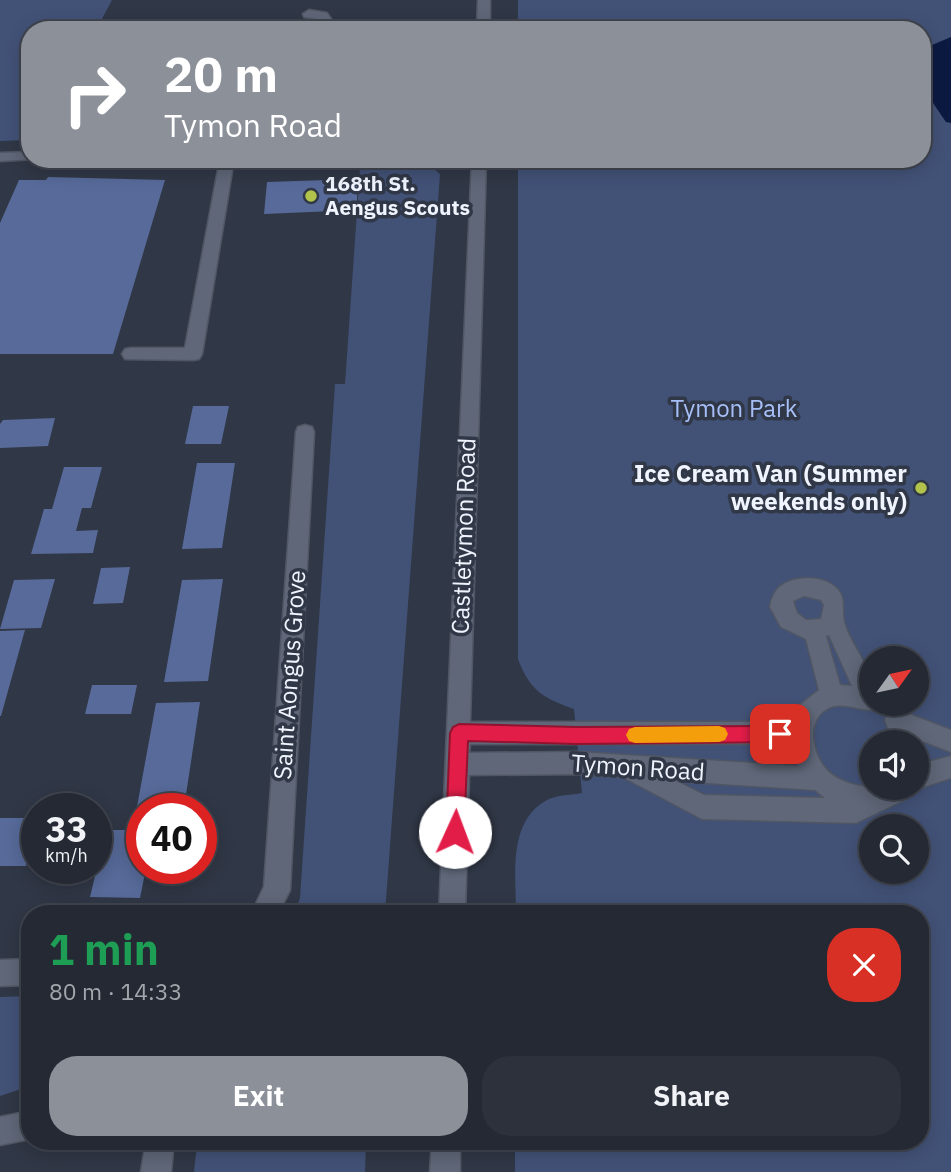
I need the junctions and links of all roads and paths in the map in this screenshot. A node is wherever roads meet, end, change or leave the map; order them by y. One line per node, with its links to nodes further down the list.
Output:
1 (484, 0): 4 (street)
2 (309, 14): 3 (street)
3 (326, 21)
4 (483, 21)
5 (21, 156): 6 (street)
6 (0, 157)
7 (224, 168): 9 (street)
8 (479, 168): 17 (street, Castletymon Road)
9 (131, 354)
10 (305, 432): 27 (street, Saint Aongus Grove)
11 (859, 681): 12 (street)
12 (831, 695): 13 (street); 18 (street)
13 (859, 698)
14 (892, 716): 15 (street)
15 (897, 720): 16 (street); 19 (street)
16 (902, 730)
17 (459, 733): 18 (street, Tymon Road); 20 (street, Castletymon Road)
18 (799, 733): 24 (street)
19 (951, 741)
20 (458, 764): 21 (street, Tymon Road); 28 (street, Castletymon Road)
21 (624, 766): 24 (street, Tymon Road); 26 (street)
22 (951, 767): 23 (street)
23 (929, 773)
24 (819, 779): 25 (street, Tymon Road)
25 (859, 797)
26 (874, 800)
27 (269, 905)
28 (452, 905)
29 (21, 972): 30 (street)
30 (0, 973)
31 (21, 1127): 32 (street)
32 (0, 1131)
33 (159, 1150): 35 (street)
34 (446, 1150): 36 (street)
35 (156, 1172)
36 (445, 1172)

